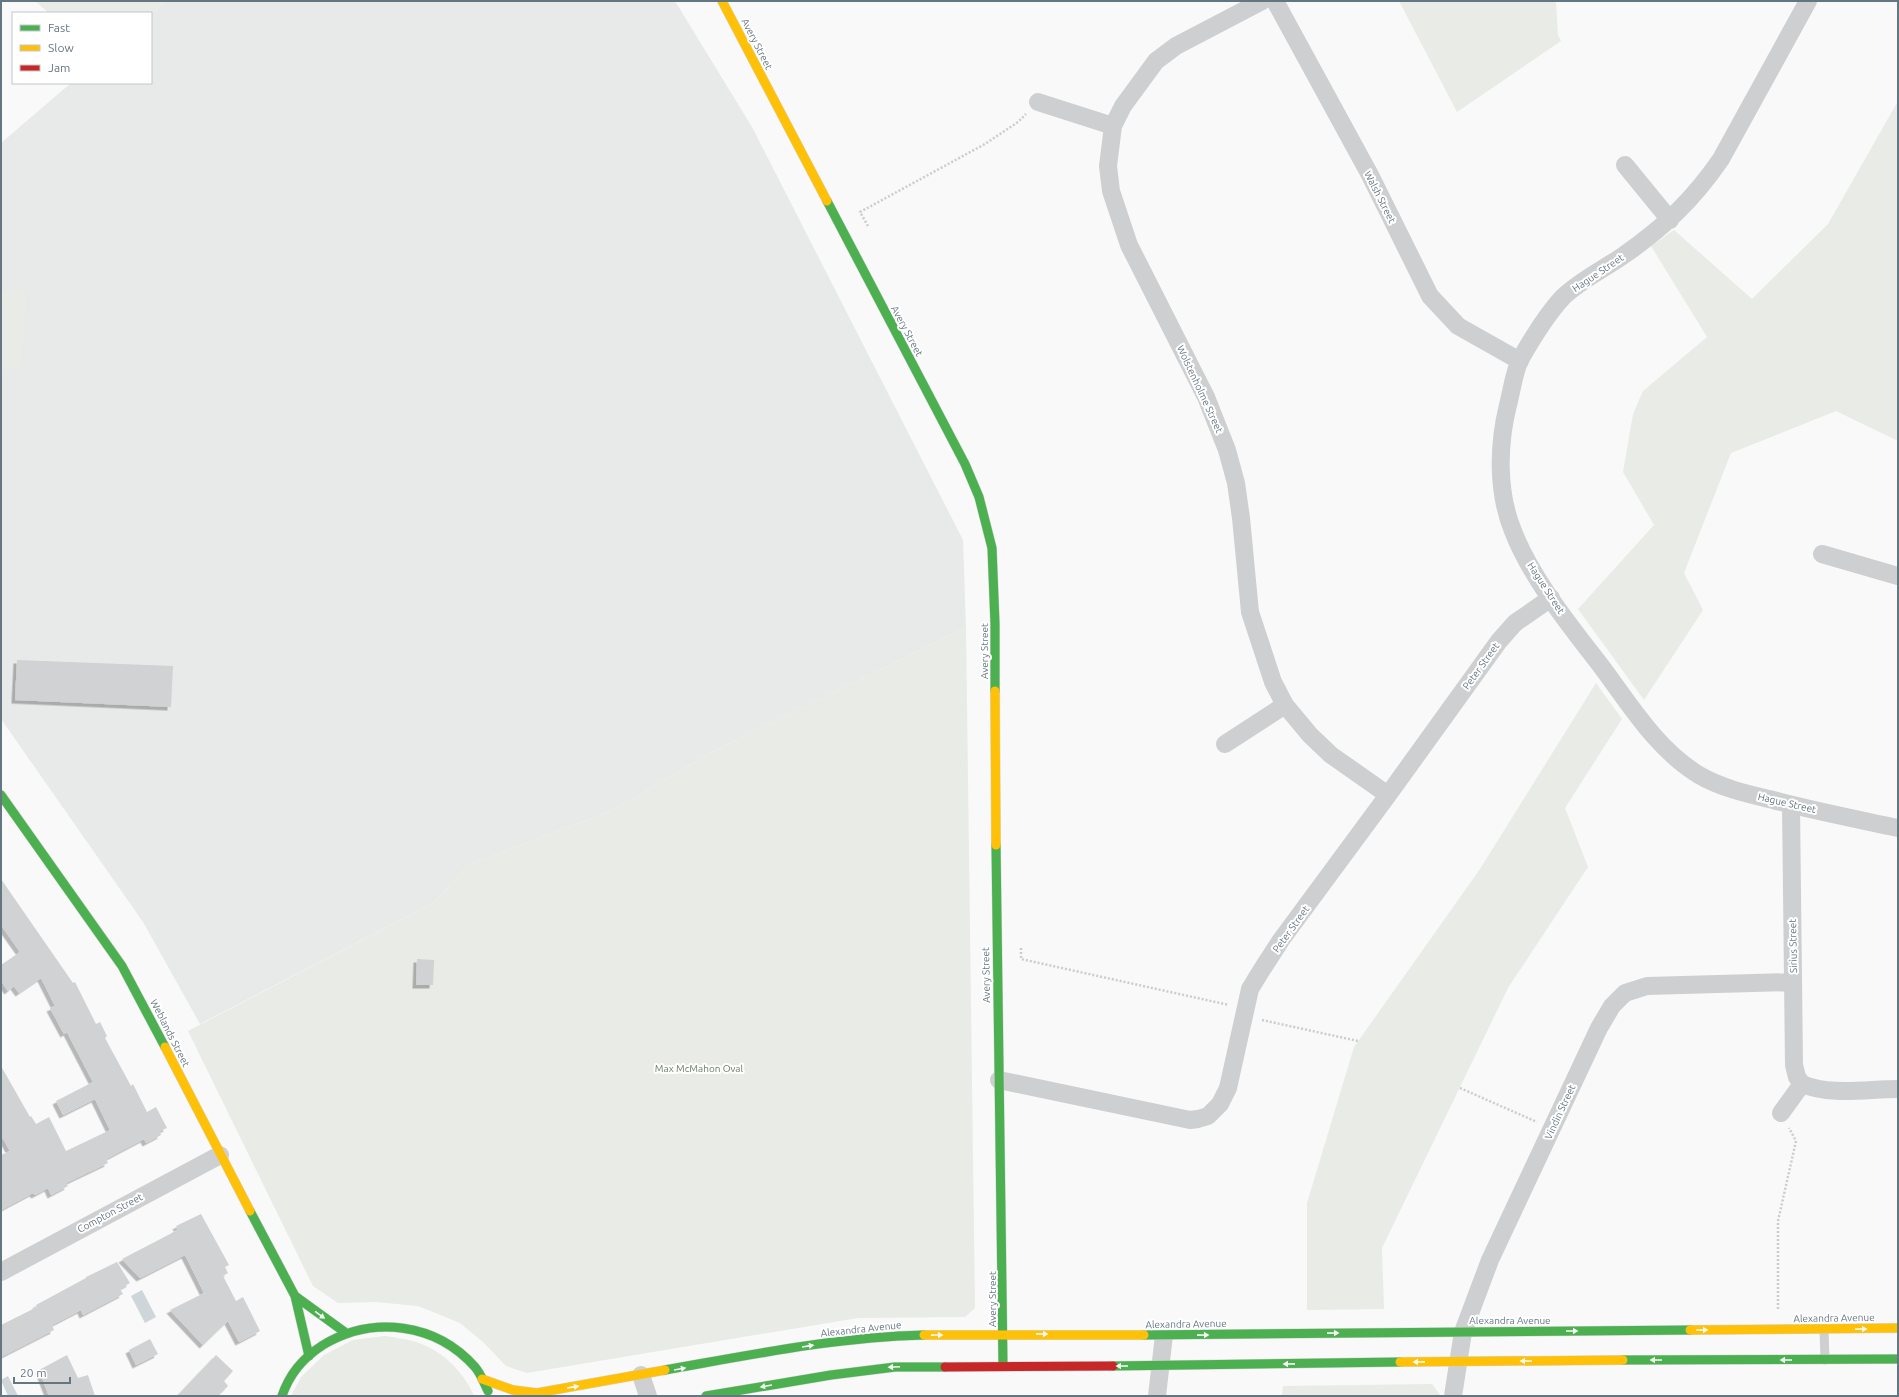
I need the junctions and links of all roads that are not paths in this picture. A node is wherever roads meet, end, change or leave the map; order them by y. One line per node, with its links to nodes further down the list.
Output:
1 (722, 1): 20 (main road, Avery Street)
2 (1262, 1): 6 (street, Wolstenholme Street)
3 (1275, 1): 9 (street, Walsh Street)
4 (1808, 1): 8 (street, Hague Street)
5 (1038, 102): 6 (street)
6 (1113, 126): 13 (street, Wolstenholme Street)
7 (1625, 165): 8 (street)
8 (1670, 220): 9 (street, Hague Street)
9 (1520, 361): 12 (street, Hague Street)
10 (1822, 554): 11 (street)
11 (1898, 576)
12 (1551, 598): 16 (street, Peter Street); 17 (street, Hague Street)
13 (1285, 705): 14 (street); 16 (street, Wolstenholme Street)
14 (1225, 744)
15 (1, 795): 24 (main road, Weblands Street)
16 (1388, 795): 20 (street, Peter Street)
17 (1791, 805): 18 (street, Hague Street); 19 (street, Sirius Street)
18 (1898, 828)
19 (1793, 982): 21 (street, Sirius Street); 29 (street, Vindin Street)
20 (999, 1080): 31 (main road, Avery Street)
21 (1802, 1084): 22 (street); 23 (street)
22 (1898, 1089)
23 (1781, 1113)
24 (220, 1156): 25 (street, Compton Street); 26 (main road, Weblands Street)
25 (1, 1272)
26 (295, 1296): 30 (main road, Weblands Street, one-way to 30); 33 (main road, Weblands Street)
27 (1898, 1328): 28 (main road, Alexandra Avenue, one-way to 27)
28 (1824, 1329): 29 (main road, Alexandra Avenue, one-way to 28); 35 (lane)
29 (1463, 1332): 32 (main road, Alexandra Avenue, one-way to 29); 36 (street, Vindin Street)
30 (346, 1333): 33 (main road); 40 (main road)
31 (1003, 1334): 32 (main road, Alexandra Avenue, one-way to 32); 37 (main road, Avery Street); 39 (main road, Alexandra Avenue, one-way to 31)
32 (1164, 1336): 38 (street)
33 (309, 1356): 41 (main road)
34 (1898, 1359): 35 (main road)
35 (1825, 1360): 36 (main road, one-way to 36)
36 (1458, 1361): 38 (main road, one-way to 38); 46 (street, Vindin Street)
37 (1003, 1366): 38 (main road, one-way to 37); 44 (main road, one-way to 44)
38 (1161, 1366): 45 (street)
39 (642, 1376): 40 (main road, Alexandra Avenue, one-way to 39); 43 (street)
40 (482, 1379): 42 (main road)
41 (282, 1396)
42 (491, 1396)
43 (648, 1396)
44 (706, 1396)
45 (1157, 1396)
46 (1453, 1396)

